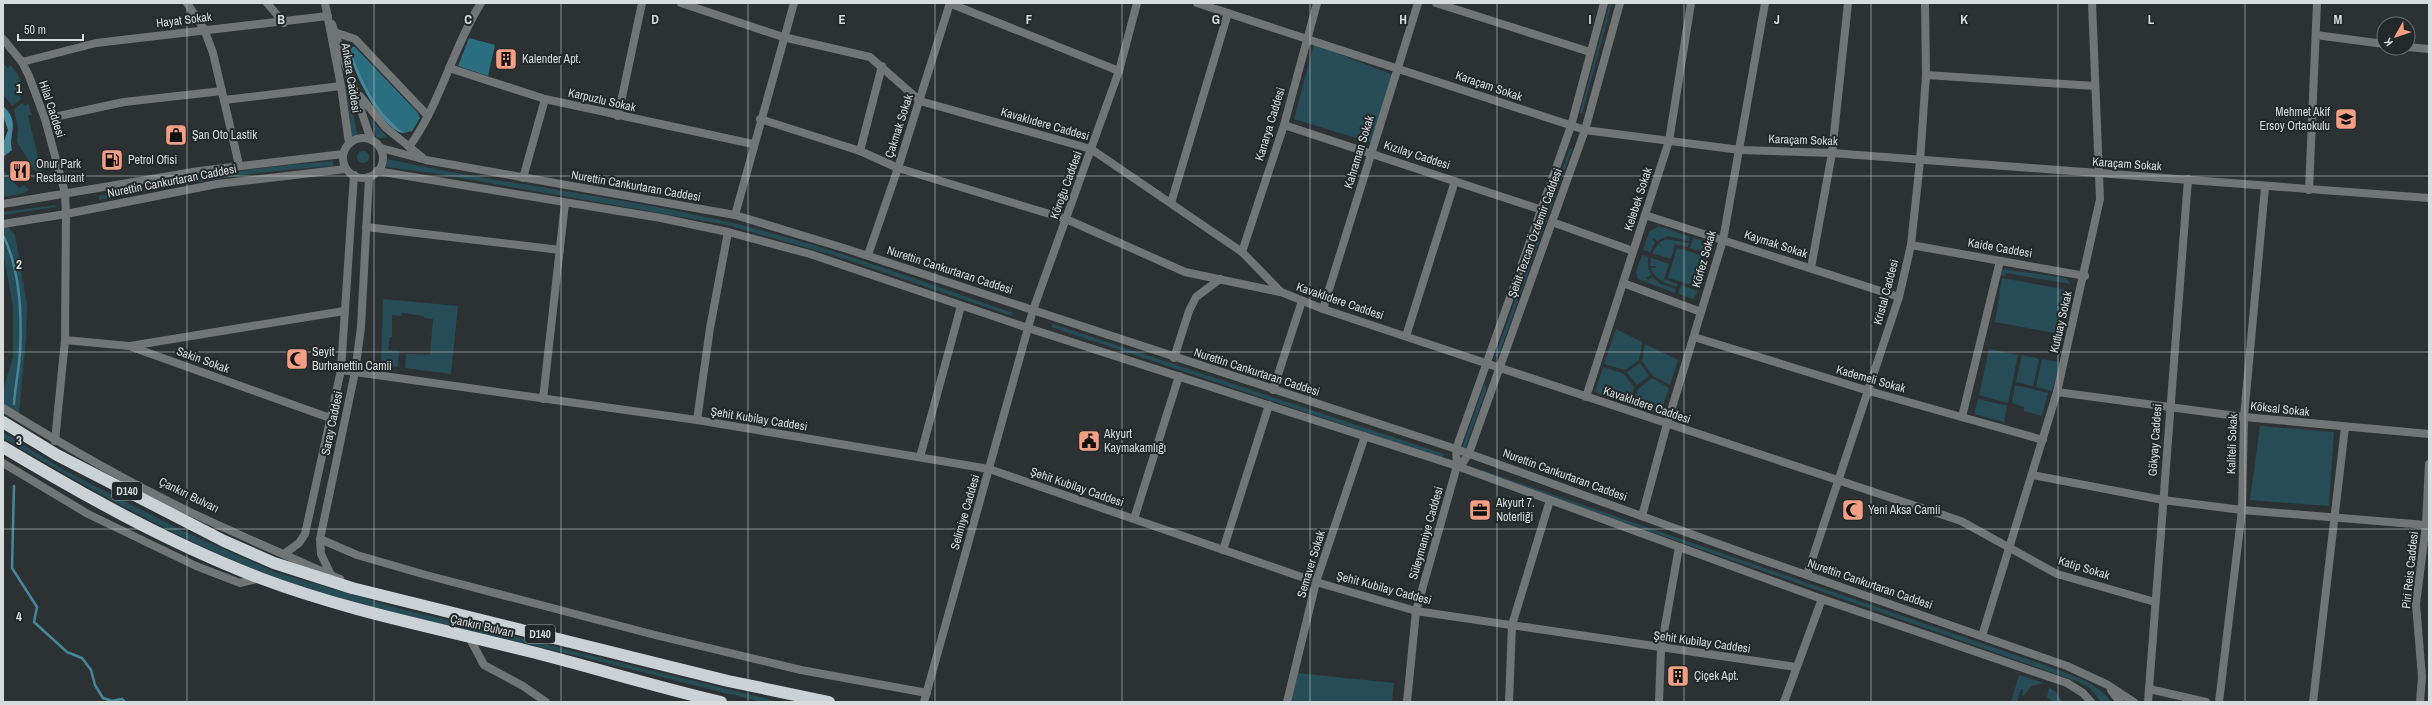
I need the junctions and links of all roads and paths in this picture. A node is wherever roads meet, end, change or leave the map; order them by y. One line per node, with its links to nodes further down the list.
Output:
1 (187, 3): 26 (street)
2 (267, 3): 25 (street)
3 (325, 3): 24 (street, Ankara Caddesi)
4 (481, 3): 38 (street)
5 (642, 3): 50 (street)
6 (681, 3): 29 (street, Kavaklıdere Caddesi)
7 (794, 3): 29 (street)
8 (950, 3): 40 (street); 48 (street, Çakmak Sokak)
9 (1137, 3): 40 (street, Köroğu Caddesi)
10 (1197, 3): 22 (street, Karaçam Sokak)
11 (1317, 3): 31 (street, Kanarya Caddesi)
12 (1418, 3): 39 (street, Kahraman Sokak)
13 (1436, 3): 35 (street)
14 (1604, 3): 35 (street, Şehit Tezcan Özdemir Caddesi)
15 (1620, 3): 55 (street, Şehit Tezcan Özdemir Caddesi)
16 (1691, 3): 57 (street, Kelebek Sokak)
17 (1765, 3): 63 (street, Körfez Sokak)
18 (1848, 3): 66 (street)
19 (1925, 3): 41 (street, Kristal Caddesi)
20 (2092, 3): 44 (street, Kutluay Sokak)
21 (2317, 3): 28 (street)
22 (1209, 5): 23 (street, Karaçam Sokak)
23 (1228, 13): 31 (street, Karaçam Sokak); 85 (street)
24 (328, 16): 25 (street, Hayat Sokak); 27 (street, Ankara Caddesi); 42 (street, Ankara Caddesi)
25 (284, 23): 26 (street, Hayat Sokak)
26 (204, 29): 36 (street, Hayat Sokak); 45 (street)
27 (337, 33): 43 (street, Ankara Caddesi); 49 (street)
28 (2316, 35): 32 (street); 81 (street)
29 (783, 37): 37 (street, Kavaklıdere Caddesi); 52 (street)
30 (3, 39): 36 (street, Hilal Caddesi)
31 (1307, 39): 39 (street, Karaçam Sokak); 53 (street, Kanarya Caddesi)
32 (2376, 43)
33 (2416, 48): 34 (street)
34 (2429, 49)
35 (1590, 52): 54 (street, Şehit Tezcan Özdemir Caddesi)
36 (22, 62): 51 (street, Hilal Caddesi)
37 (882, 66): 48 (street, Kavaklıdere Caddesi); 64 (street)
38 (449, 68): 46 (street, Karpuzlu Sokak); 49 (street)
39 (1398, 68): 54 (street, Karaçam Sokak); 65 (street, Kahraman Sokak)
40 (1118, 71): 62 (street, Köroğu Caddesi)
41 (1926, 75): 44 (street); 69 (street, Kristal Caddesi)
42 (340, 86): 47 (street); 58 (street, Ankara Caddesi)
43 (353, 86): 56 (street, Ankara Caddesi); 60 (street, Ankara Caddesi)
44 (2095, 86): 74 (street, Kutluay Sokak)
45 (222, 91): 47 (street); 51 (street)
46 (545, 99): 50 (street, Karpuzlu Sokak); 77 (street)
47 (224, 100): 70 (street)
48 (920, 101): 62 (street, Kavaklıdere Caddesi); 71 (street, Çakmak Sokak)
49 (428, 116): 60 (street)
50 (618, 116): 59 (street, Karpuzlu Sokak)
51 (45, 119): 82 (street, Hilal Caddesi)
52 (760, 119): 59 (street); 64 (street)
53 (1284, 125): 65 (street, Kızılay Caddesi); 100 (street, Kanarya Caddesi)
54 (1570, 126): 55 (street, Karaçam Sokak); 87 (street, Şehit Tezcan Özdemir Caddesi)
55 (1584, 130): 57 (street, Karaçam Sokak); 92 (street, Şehit Tezcan Özdemir Caddesi)
56 (371, 140): 58 (street); 61 (street)
57 (1669, 141): 63 (street, Karaçam Sokak); 90 (street, Kelebek Sokak)
58 (348, 144): 67 (street)
59 (753, 144): 89 (street)
60 (409, 147): 68 (street, Ankara Caddesi)
61 (381, 148): 68 (street, Nurettin Cankurtaran Caddesi); 73 (street)
62 (1092, 149): 85 (street, Kavaklıdere Caddesi); 91 (street, Köroğu Caddesi)
63 (1740, 150): 66 (street, Karaçam Sokak); 96 (street, Körfez Sokak)
64 (860, 151): 71 (street)
65 (1371, 153): 79 (street, Kızılay Caddesi); 111 (street, Kahraman Sokak)
66 (1832, 153): 69 (street, Karaçam Sokak); 103 (street)
67 (343, 154): 70 (street, Nurettin Cankurtaran Caddesi); 72 (street)
68 (426, 160): 77 (street, Nurettin Cankurtaran Caddesi)
69 (1920, 161): 74 (street, Karaçam Sokak); 97 (street, Kristal Caddesi)
70 (239, 165): 82 (street, Nurettin Cankurtaran Caddesi)
71 (898, 168): 91 (street); 101 (street, Çakmak Sokak)
72 (346, 169): 75 (street); 88 (street, Nurettin Cankurtaran Caddesi)
73 (377, 171): 76 (street); 84 (street)
74 (2100, 174): 78 (street, Karaçam Sokak); 104 (street, Kutluay Sokak)
75 (354, 175): 76 (street); 113 (street, Saray Caddesi)
76 (369, 176): 94 (street, Saray Caddesi)
77 (523, 178): 89 (street, Nurettin Cankurtaran Caddesi)
78 (2188, 179): 80 (street, Karaçam Sokak); 133 (street, Gökyay Caddesi)
79 (1456, 181): 87 (street, Kızılay Caddesi); 116 (street)
80 (2265, 187): 81 (street, Karaçam Sokak); 135 (street, Kaliteli Sokak)
81 (2309, 190): 83 (street, Karaçam Sokak)
82 (65, 193): 86 (street, Nurettin Cankurtaran Caddesi); 88 (street, Hilal Caddesi)
83 (2429, 198)
84 (565, 203): 95 (street); 98 (street)
85 (1171, 203): 100 (street, Kavaklıdere Caddesi)
86 (3, 204)
87 (1542, 210): 121 (street, Şehit Tezcan Özdemir Caddesi)
88 (66, 214): 93 (street, Nurettin Cankurtaran Caddesi); 118 (street, Hilal Caddesi)
89 (735, 215): 101 (street, Nurettin Cankurtaran Caddesi)
90 (1645, 215): 96 (street, Kaymak Sokak); 99 (street, Kelebek Sokak)
91 (1066, 219): 105 (street); 112 (street, Köroğu Caddesi)
92 (1552, 222): 99 (street); 122 (street, Şehit Tezcan Özdemir Caddesi)
93 (7, 224)
94 (366, 228): 98 (street); 124 (street, Saray Caddesi)
95 (728, 232): 110 (street); 137 (street)
96 (1724, 240): 103 (street, Kaymak Sokak); 114 (street, Körfez Sokak)
97 (1911, 245): 102 (street, Kaide Caddesi); 108 (street, Kristal Caddesi)
98 (560, 250): 130 (street)
99 (1634, 250): 106 (street, Kelebek Sokak)
100 (1242, 252): 107 (street, Kavaklıdere Caddesi)
101 (868, 256): 112 (street, Nurettin Cankurtaran Caddesi)
102 (2000, 260): 104 (street, Kaide Caddesi); 134 (street)
103 (1811, 268): 108 (street, Kaymak Sokak)
104 (2084, 276): 128 (street, Kutluay Sokak)
105 (1220, 279): 107 (street); 120 (street)
106 (1623, 283): 114 (street); 129 (street, Kelebek Sokak)
107 (1281, 292): 109 (street, Kavaklıdere Caddesi)
108 (1899, 297): 127 (street, Kristal Caddesi)
109 (1302, 301): 111 (street, Kavaklıdere Caddesi); 126 (street)
110 (961, 306): 115 (street); 148 (street)
111 (1323, 309): 116 (street, Kavaklıdere Caddesi)
112 (1033, 310): 115 (street, Köroğu Caddesi); 120 (street, Nurettin Cankurtaran Caddesi)
113 (344, 311): 119 (street); 123 (street, Saray Caddesi)
114 (1701, 312): 117 (street, Körfez Sokak)
115 (1028, 328): 125 (street); 152 (street, Selimiye Caddesi)
116 (1406, 336): 121 (street, Kavaklıdere Caddesi)
117 (1694, 337): 127 (street, Kademeli Sokak); 139 (street, Körfez Sokak)
118 (65, 340): 119 (street, Sakin Sokak); 144 (street, Hilal Caddesi)
119 (129, 346): 136 (street, Sakin Sokak)
120 (1174, 358): 126 (street, Nurettin Cankurtaran Caddesi)
121 (1487, 363): 122 (street, Kavaklıdere Caddesi); 146 (street, Şehit Tezcan Özdemir Caddesi)
122 (1500, 367): 129 (street, Kavaklıdere Caddesi); 147 (street, Şehit Tezcan Özdemir Caddesi)
123 (340, 370): 124 (street, Şehit Kubilay Caddesi); 136 (street, Saray Caddesi)
124 (355, 372): 130 (street, Şehit Kubilay Caddesi); 162 (street, Saray Caddesi)
125 (1179, 376): 131 (street); 159 (street)
126 (1273, 390): 146 (street, Nurettin Cankurtaran Caddesi)
127 (1869, 391): 134 (street, Kademeli Sokak); 154 (street, Kristal Caddesi)
128 (2058, 392): 133 (street, Köksal Sokak); 143 (street, Kutluay Sokak)
129 (1586, 397): 139 (street, Kavaklıdere Caddesi)
130 (543, 399): 137 (street, Şehit Kubilay Caddesi)
131 (1269, 405): 142 (street); 165 (street)
132 (3, 408): 144 (street, Çankırı Bulvarı)
133 (2170, 408): 135 (street, Köksal Sokak); 156 (street, Gökyay Caddesi)
134 (1962, 417): 143 (street, Kademeli Sokak)
135 (2244, 417): 140 (street, Köksal Sokak); 157 (street, Kaliteli Sokak)
136 (330, 418): 166 (street, Saray Caddesi)
137 (697, 420): 148 (street, Şehit Kubilay Caddesi)
138 (3, 422): 171 (highway, Çankırı Bulvarı / D140)
139 (1667, 424): 154 (street, Kavaklıdere Caddesi); 158 (street, Körfez Sokak)
140 (2345, 427): 141 (street, Köksal Sokak); 160 (street)
141 (2429, 434)
142 (1365, 436): 151 (street); 170 (street, Semaver Sokak)
143 (2043, 440): 153 (street, Kutluay Sokak)
144 (56, 441): 166 (street, Çankırı Bulvarı)
145 (3, 447): 169 (highway, Çankırı Bulvarı / D140)
146 (1456, 449): 147 (street, Nurettin Cankurtaran Caddesi); 151 (street, Şehit Tezcan Özdemir Caddesi)
147 (1469, 453): 151 (street, Şehit Tezcan Özdemir Caddesi); 158 (street, Nurettin Cankurtaran Caddesi)
148 (920, 457): 152 (street, Şehit Kubilay Caddesi)
149 (3, 463): 169 (street)
150 (2429, 464): 161 (street, Piri Reis Caddesi)
151 (1458, 466): 155 (street); 174 (street, Süleymaniye Caddesi)
152 (989, 468): 159 (street, Şehit Kubilay Caddesi); 183 (street, Selimiye Caddesi)
153 (2032, 475): 156 (street); 164 (street, Kutluay Sokak)
154 (1839, 481): 164 (street, Kavaklıdere Caddesi); 168 (street, Kristal Caddesi)
155 (1550, 500): 163 (street); 175 (street)
156 (2162, 500): 157 (street); 173 (street, Gökyay Caddesi)
157 (2242, 510): 160 (street); 198 (street, Kaliteli Sokak)
158 (1642, 516): 168 (street, Nurettin Cankurtaran Caddesi)
159 (1134, 519): 165 (street, Şehit Kubilay Caddesi)
160 (2334, 519): 161 (street); 199 (street)
161 (2426, 525): 180 (street, Piri Reis Caddesi)
162 (320, 539): 167 (street, Saray Caddesi); 183 (street)
163 (1679, 547): 172 (street); 178 (street)
164 (2010, 547): 173 (street, Katip Sokak); 176 (street, Kutluay Sokak)
165 (1223, 550): 170 (street, Şehit Kubilay Caddesi)
166 (284, 554): 167 (street, Çankırı Bulvarı)
167 (331, 575): 171 (street, Çankırı Bulvarı)
168 (1807, 575): 176 (street, Nurettin Cankurtaran Caddesi)
169 (261, 578): 177 (highway, Çankırı Bulvarı / D140)
170 (1316, 582): 174 (street, Şehit Kubilay Caddesi); 188 (street, Semaver Sokak)
171 (370, 592): 186 (highway, Çankırı Bulvarı / D140)
172 (1822, 599): 179 (street); 193 (street)
173 (2155, 602): 182 (street, Gökyay Caddesi)
174 (1416, 611): 175 (street, Şehit Kubilay Caddesi); 189 (street, Süleymaniye Caddesi)
175 (1512, 625): 178 (street, Şehit Kubilay Caddesi); 190 (street)
176 (1982, 636): 181 (street, Nurettin Cankurtaran Caddesi)
177 (469, 637): 184 (street); 185 (highway, Çankırı Bulvarı / D140)
178 (1661, 649): 179 (street, Şehit Kubilay Caddesi); 191 (street)
179 (1796, 667): 192 (street)
180 (2426, 678): 200 (street, Piri Reis Caddesi)
181 (2108, 685): 194 (street, Nurettin Cankurtaran Caddesi); 195 (street, Nurettin Cankurtaran Caddesi)
182 (2149, 689): 196 (street, Gökyay Caddesi); 197 (street)
183 (927, 693): 187 (street, Selimiye Caddesi)
184 (546, 702)
185 (721, 702)
186 (829, 702)
187 (924, 702)
188 (1287, 702)
189 (1407, 702)
190 (1509, 702)
191 (1659, 702)
192 (1784, 702)
193 (2090, 702)
194 (2120, 702)
195 (2134, 702)
196 (2148, 702)
197 (2206, 702)
198 (2219, 702)
199 (2313, 702)
200 (2420, 702)

